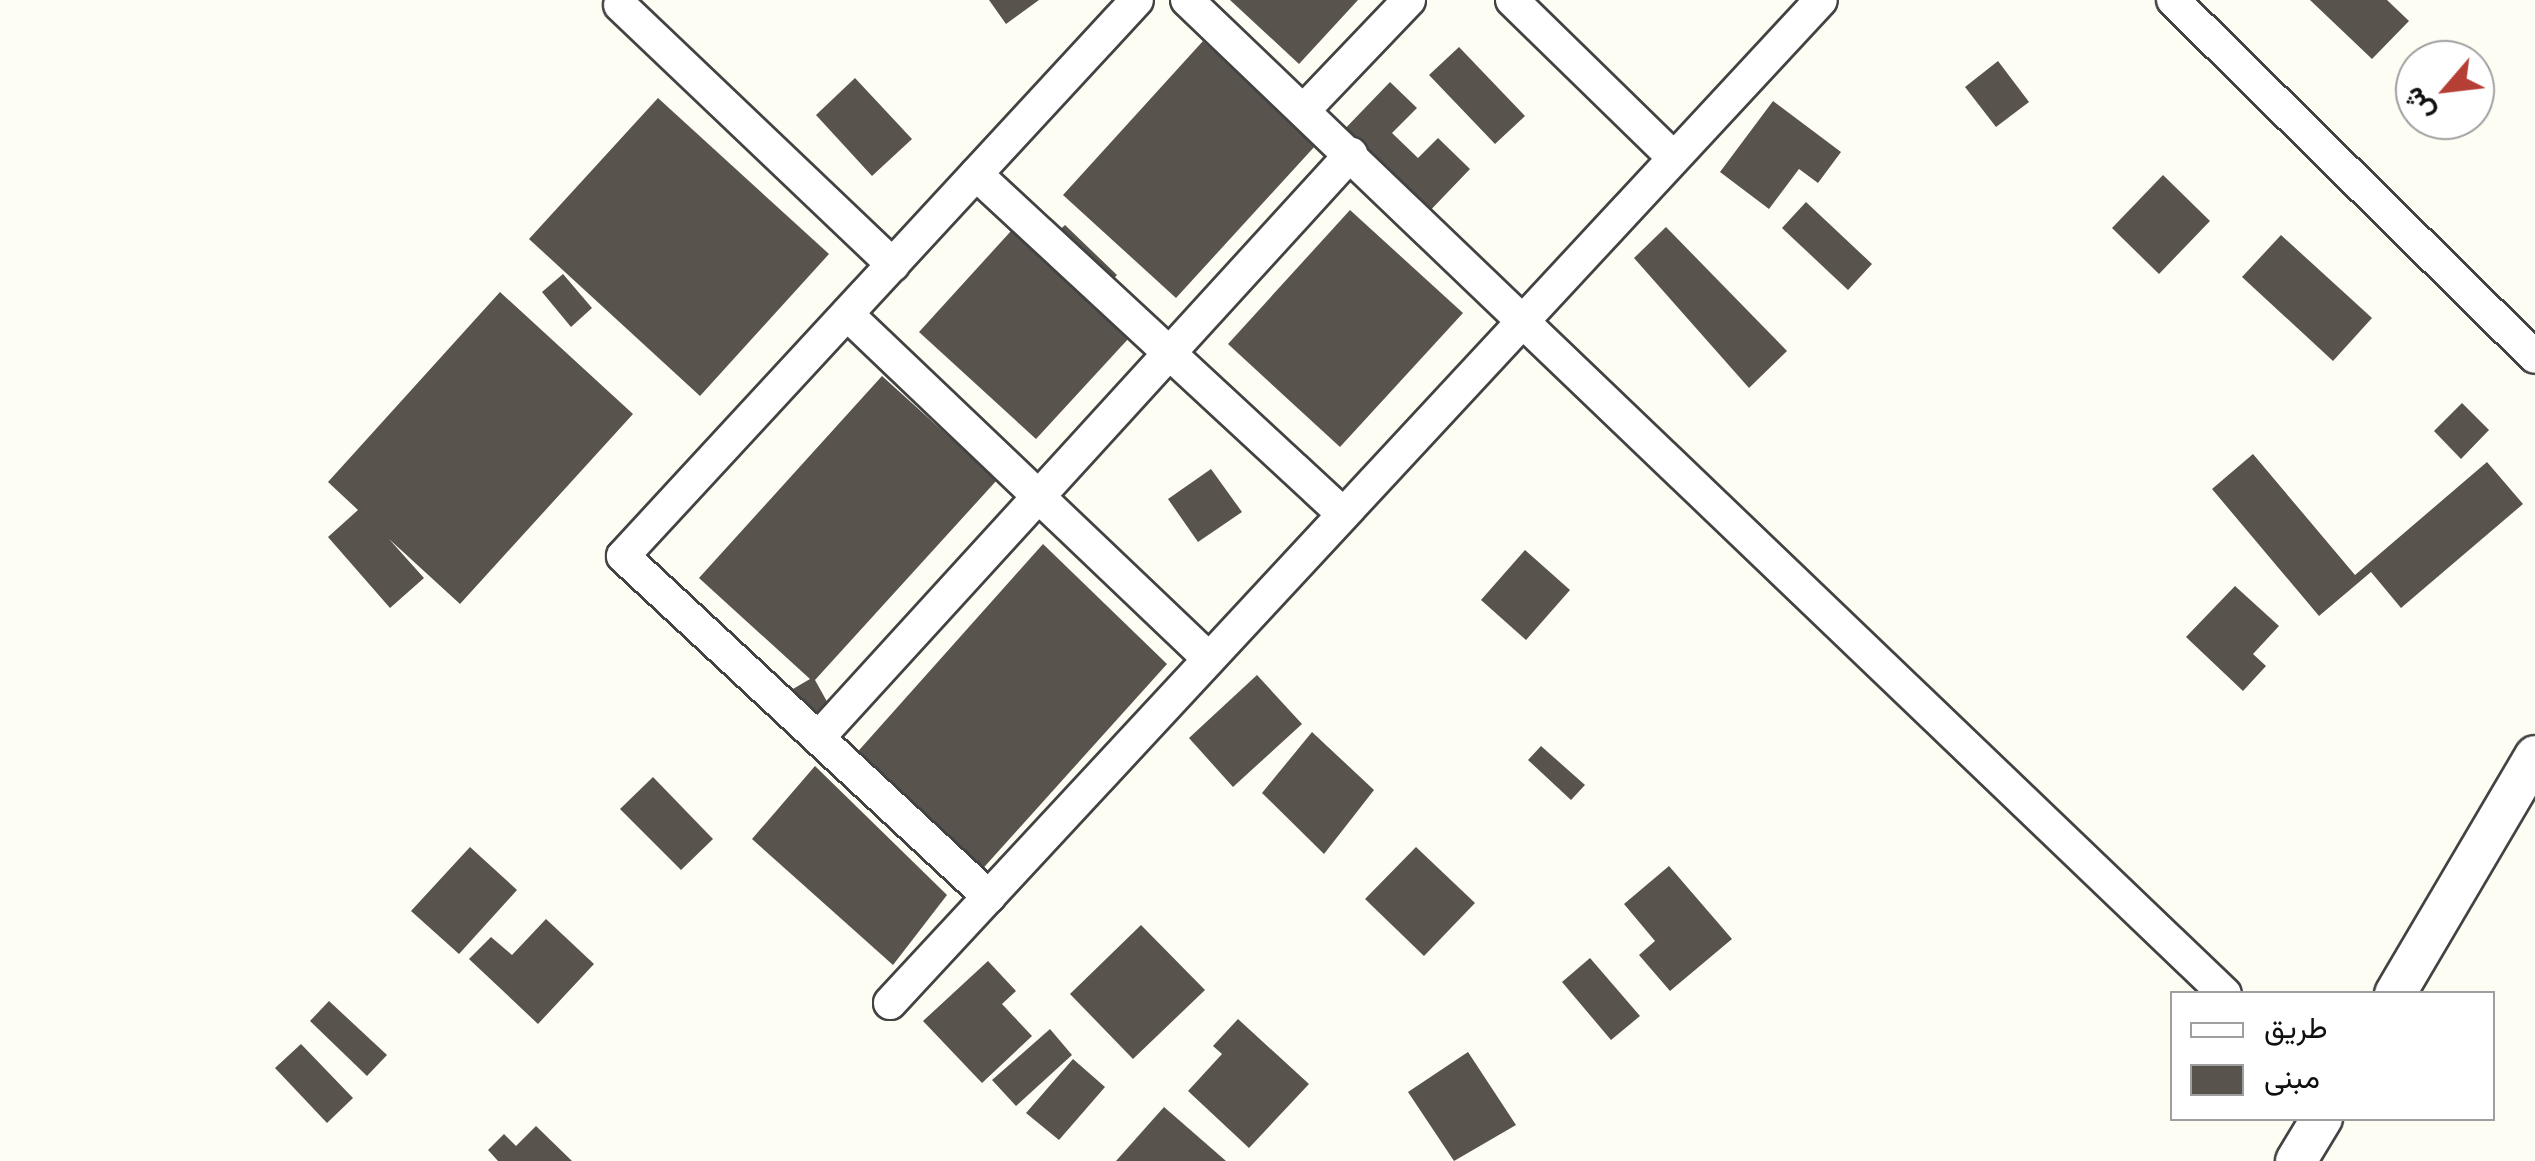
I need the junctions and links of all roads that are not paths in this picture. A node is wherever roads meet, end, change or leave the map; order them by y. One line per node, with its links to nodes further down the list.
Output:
1 (1137, 0): 11 (street)
2 (1187, 0): 8 (street)
3 (1409, 0): 8 (street)
4 (1512, 0): 10 (street)
5 (1821, 0): 10 (street)
6 (2173, 0): 16 (street)
7 (620, 5): 12 (street)
8 (1304, 110): 9 (street)
9 (1351, 154): 14 (street); 15 (street)
10 (1674, 158): 14 (street)
11 (976, 174): 12 (street); 15 (street)
12 (893, 264): 13 (street)
13 (847, 314): 17 (street); 20 (street)
14 (1526, 316): 18 (street); 23 (street)
15 (1169, 353): 17 (street); 18 (street)
16 (2535, 357)
17 (1039, 497): 19 (street); 20 (street)
18 (1342, 514): 19 (street)
19 (1209, 659): 22 (street)
20 (818, 738): 22 (street)
21 (2535, 756): 24 (street)
22 (989, 896): 25 (street)
23 (2222, 991)
24 (2397, 991)
25 (890, 1003)
26 (2320, 1121): 27 (street)
27 (2296, 1161)

